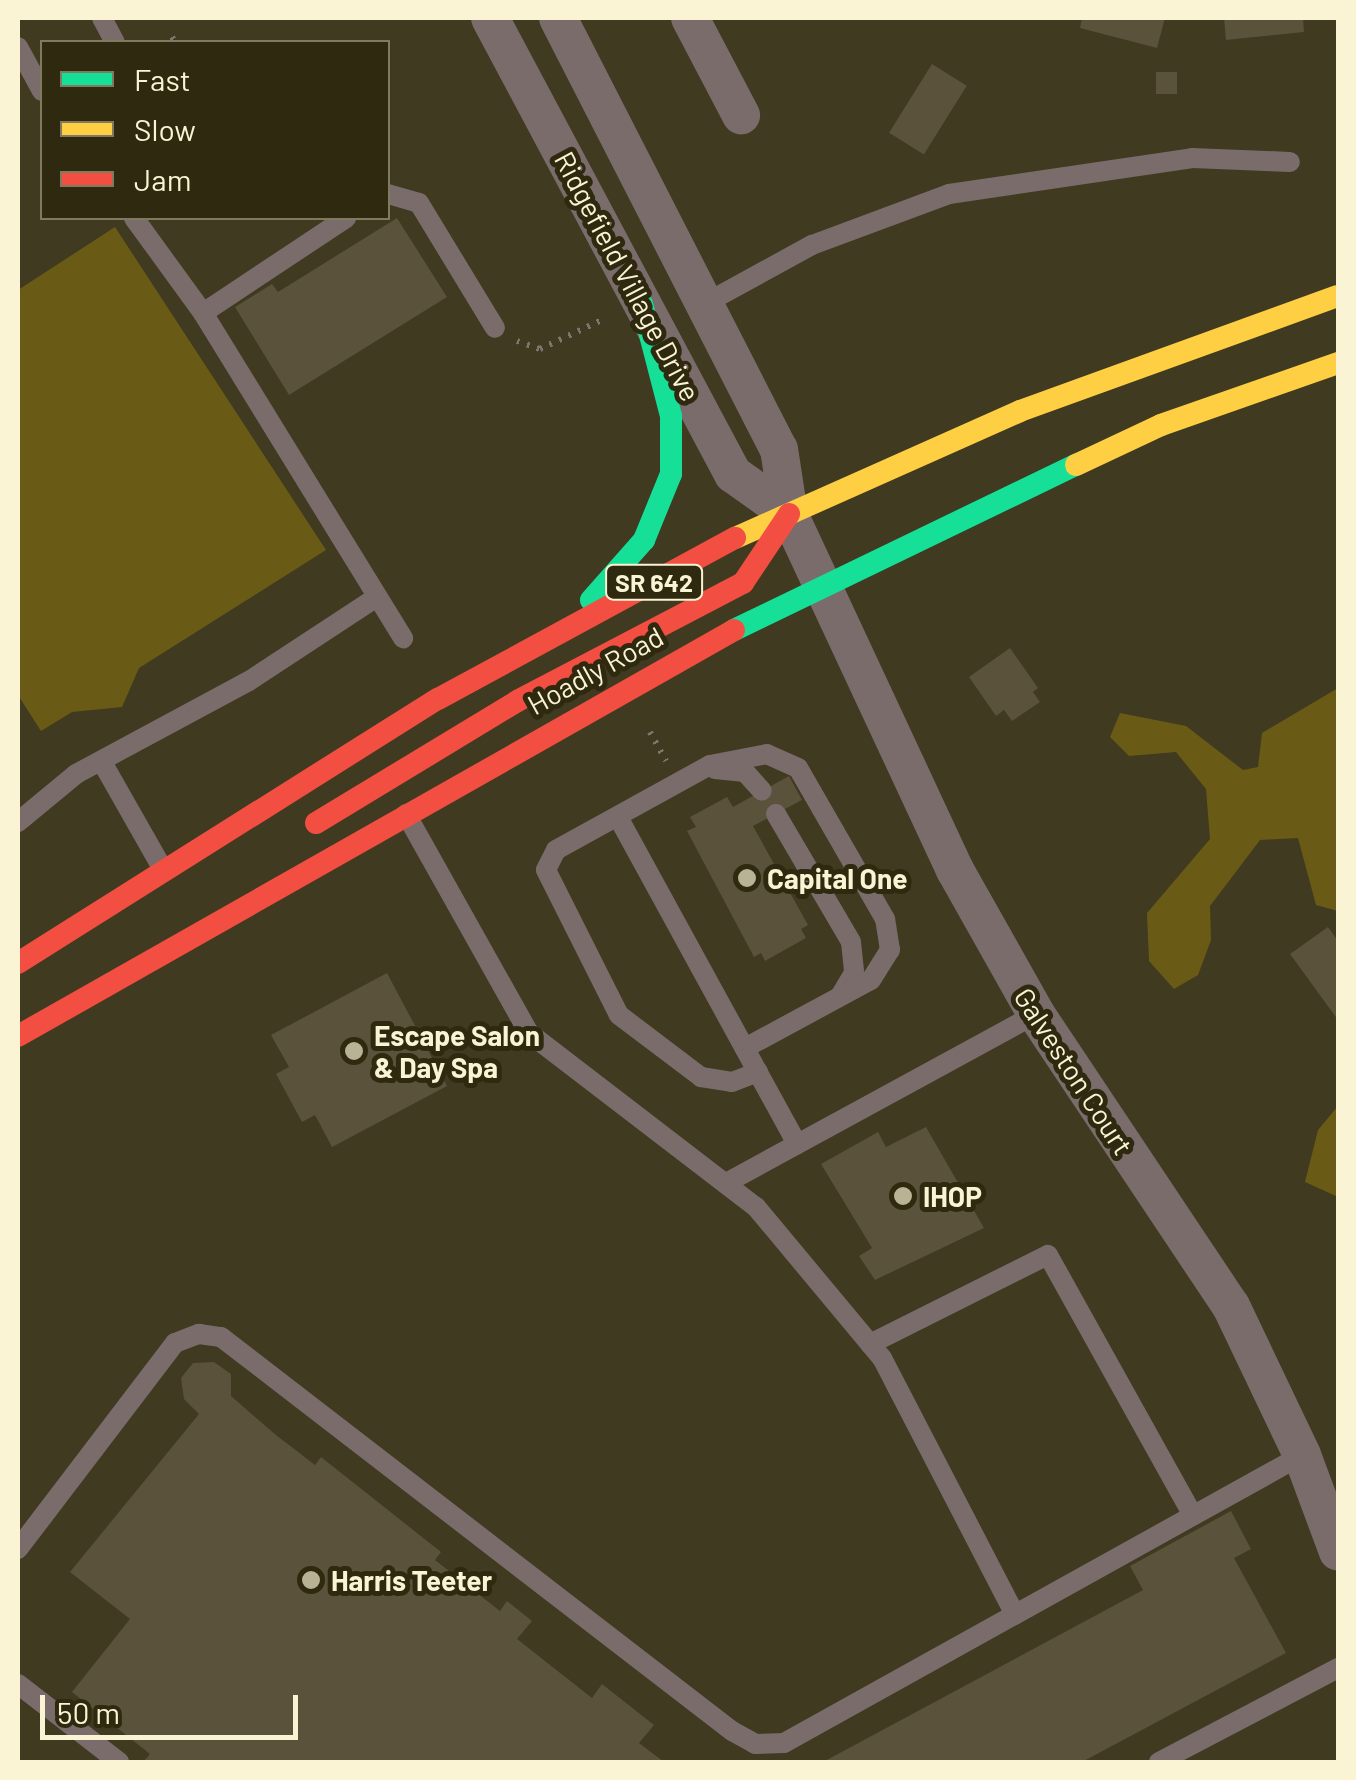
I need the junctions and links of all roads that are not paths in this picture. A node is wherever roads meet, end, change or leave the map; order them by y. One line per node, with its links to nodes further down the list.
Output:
1 (102, 18): 5 (lane)
2 (490, 18): 15 (street, Ridgefield Village Drive)
3 (558, 18): 14 (street, Ridgefield Village Drive)
4 (690, 18): 8 (street)
5 (114, 40)
6 (18, 47): 7 (lane)
7 (40, 87)
8 (740, 115)
9 (1290, 162): 14 (lane)
10 (390, 195): 17 (lane)
11 (135, 220): 16 (lane)
12 (343, 220): 16 (lane)
13 (1338, 296): 19 (main road, Hoadly Road / SR 642)
14 (706, 303): 19 (street, Ridgefield Village Drive)
15 (625, 310): 19 (street, Ridgefield Village Drive); 23 (main road)
16 (203, 313): 21 (lane)
17 (495, 328)
18 (1338, 363): 20 (main road, Hoadly Road / SR 642)
19 (790, 514): 20 (street, Ridgefield Village Drive); 23 (main road, Hoadly Road / SR 642); 31 (main road)
20 (823, 582): 27 (main road, Hoadly Road / SR 642); 36 (street, Galveston Court)
21 (377, 597): 22 (lane); 24 (lane)
22 (403, 638)
23 (551, 638): 32 (main road, Hoadly Road / SR 642)
24 (102, 762): 30 (lane); 32 (lane)
25 (697, 773): 26 (lane); 29 (lane); 35 (lane)
26 (762, 791)
27 (405, 812): 37 (main road, Hoadly Road / SR 642); 41 (lane)
28 (776, 814): 35 (lane)
29 (618, 816): 38 (lane); 39 (lane)
30 (18, 822)
31 (289, 840)
32 (165, 873): 34 (main road, Hoadly Road / SR 642)
33 (158, 927): 37 (main road)
34 (18, 963)
35 (840, 996): 38 (lane)
36 (1036, 1014): 40 (lane); 43 (street, Galveston Court)
37 (26, 1031)
38 (745, 1048): 39 (lane)
39 (758, 1072): 40 (lane)
40 (798, 1144): 41 (lane)
41 (728, 1182): 42 (lane)
42 (870, 1344): 44 (lane); 47 (lane)
43 (1302, 1455): 44 (lane); 46 (street, Galveston Court)
44 (1193, 1516): 47 (lane)
45 (18, 1549): 47 (lane)
46 (1338, 1552)
47 (1015, 1614)
48 (1338, 1668): 51 (lane)
49 (18, 1684): 50 (lane)
50 (119, 1762)
51 (1159, 1762)

